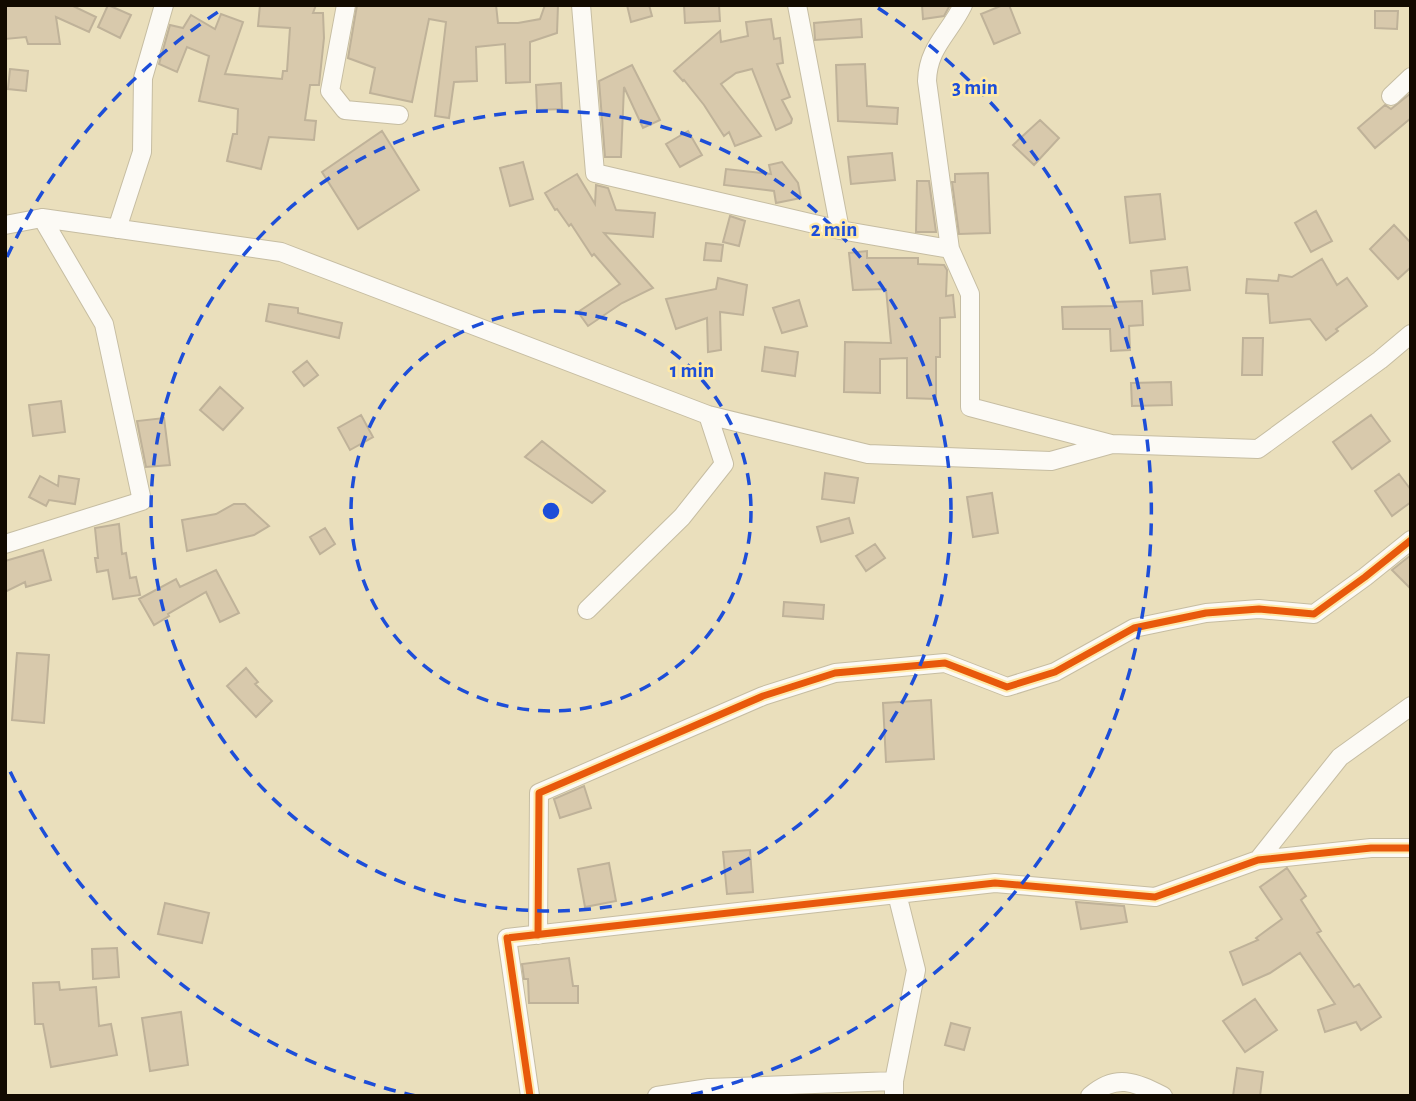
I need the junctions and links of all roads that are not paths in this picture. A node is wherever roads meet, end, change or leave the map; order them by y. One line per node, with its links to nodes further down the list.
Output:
1 (164, 5): 11 (street)
2 (346, 5): 8 (street)
3 (581, 5): 12 (street)
4 (797, 5): 12 (street)
5 (963, 5): 13 (street)
6 (1411, 77): 7 (street)
7 (1391, 96)
8 (399, 115)
9 (42, 218): 10 (street); 11 (street); 18 (street)
10 (5, 225)
11 (117, 229): 15 (street)
12 (840, 230): 13 (street)
13 (950, 248): 16 (street)
14 (1411, 334): 16 (street)
15 (708, 415): 16 (street); 19 (street)
16 (1112, 444)
17 (1411, 540): 24 (street)
18 (5, 544)
19 (587, 610)
20 (1411, 706): 22 (street)
21 (1411, 848): 22 (street)
22 (1258, 860): 23 (street)
23 (897, 894): 24 (street); 25 (street)
24 (538, 935): 26 (street)
25 (894, 1088): 27 (street)
26 (530, 1096)
27 (657, 1096)
28 (1090, 1096): 29 (street)
29 (1163, 1096)

